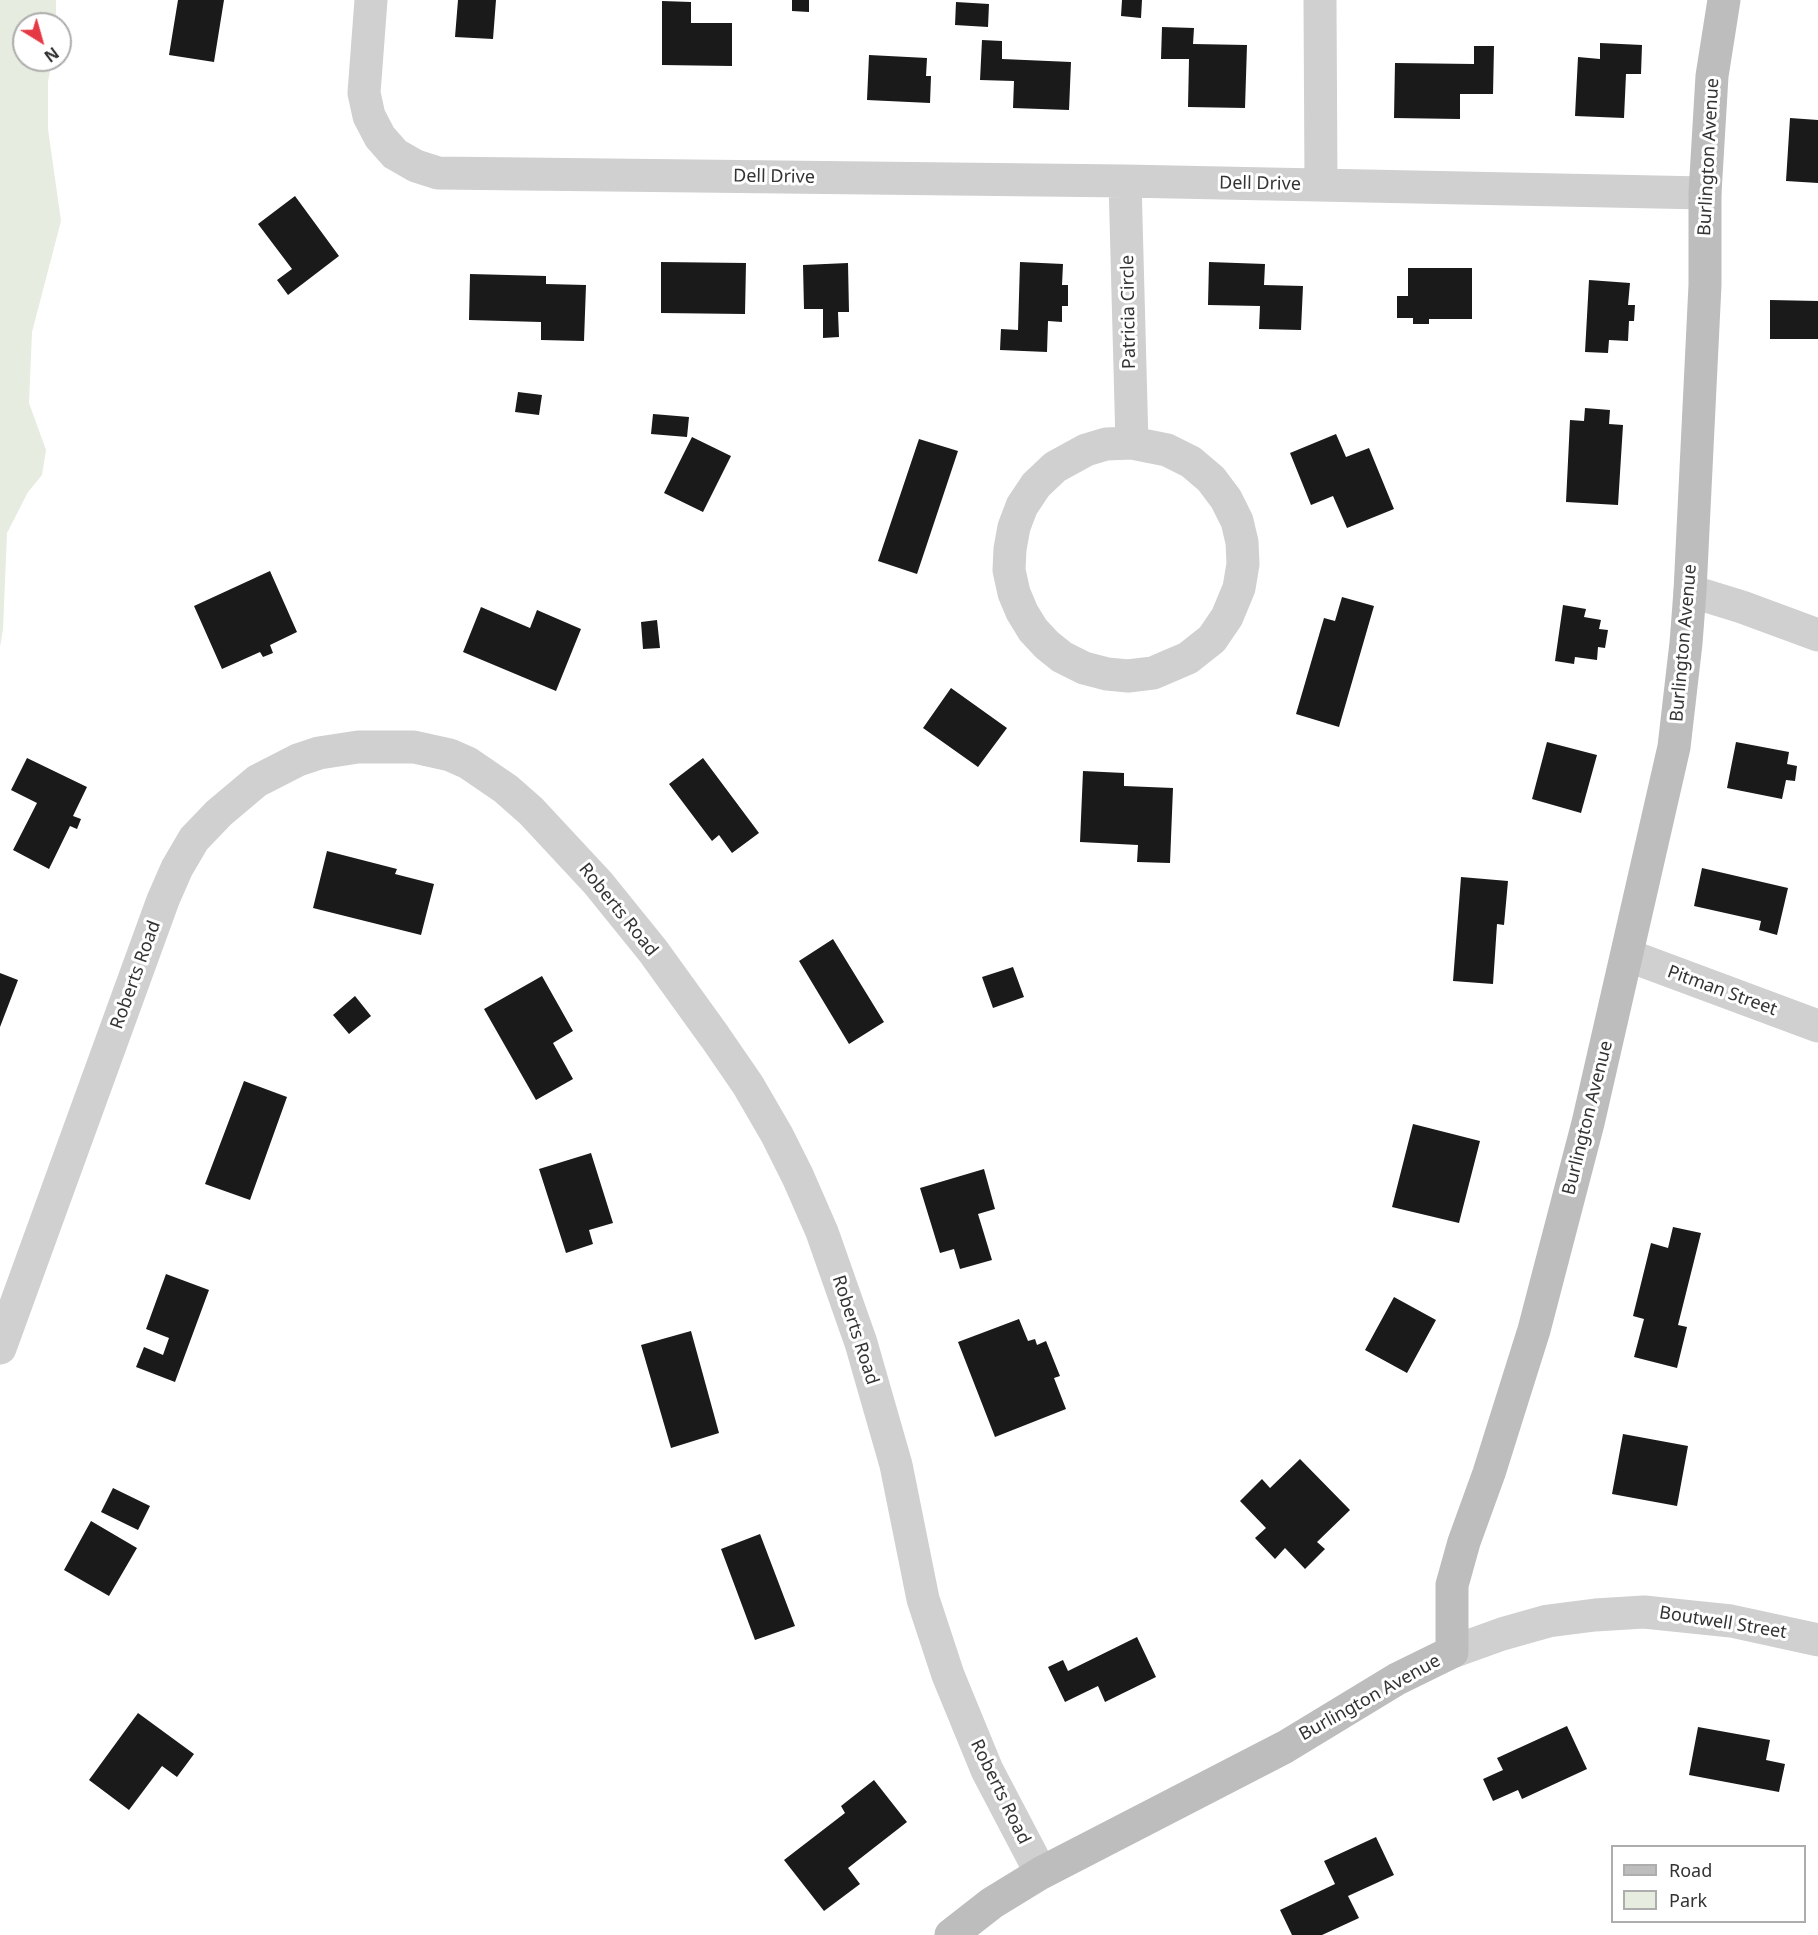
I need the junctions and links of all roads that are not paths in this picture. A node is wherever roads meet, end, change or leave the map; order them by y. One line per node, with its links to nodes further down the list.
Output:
1 (371, 0): 4 (street, Dell Drive)
2 (1320, 0): 5 (street, Dell Drive)
3 (1724, 0): 6 (main road, Burlington Avenue)
4 (1125, 181): 5 (street, Dell Drive); 7 (street, Patricia Circle)
5 (1321, 185): 6 (street, Dell Drive)
6 (1705, 193): 8 (main road, Burlington Avenue)
7 (1132, 442): 7 (street)
8 (1690, 591): 9 (street); 10 (main road, Burlington Avenue)
9 (1818, 635)
10 (1627, 955): 11 (street, Pitman Street); 14 (main road, Burlington Avenue)
11 (1818, 1026)
12 (0, 1348): 15 (street, Roberts Road)
13 (1818, 1640): 14 (street, Boutwell Street)
14 (1452, 1652): 15 (main road, Burlington Avenue)
15 (1041, 1873): 16 (main road, Burlington Avenue)
16 (951, 1935)

